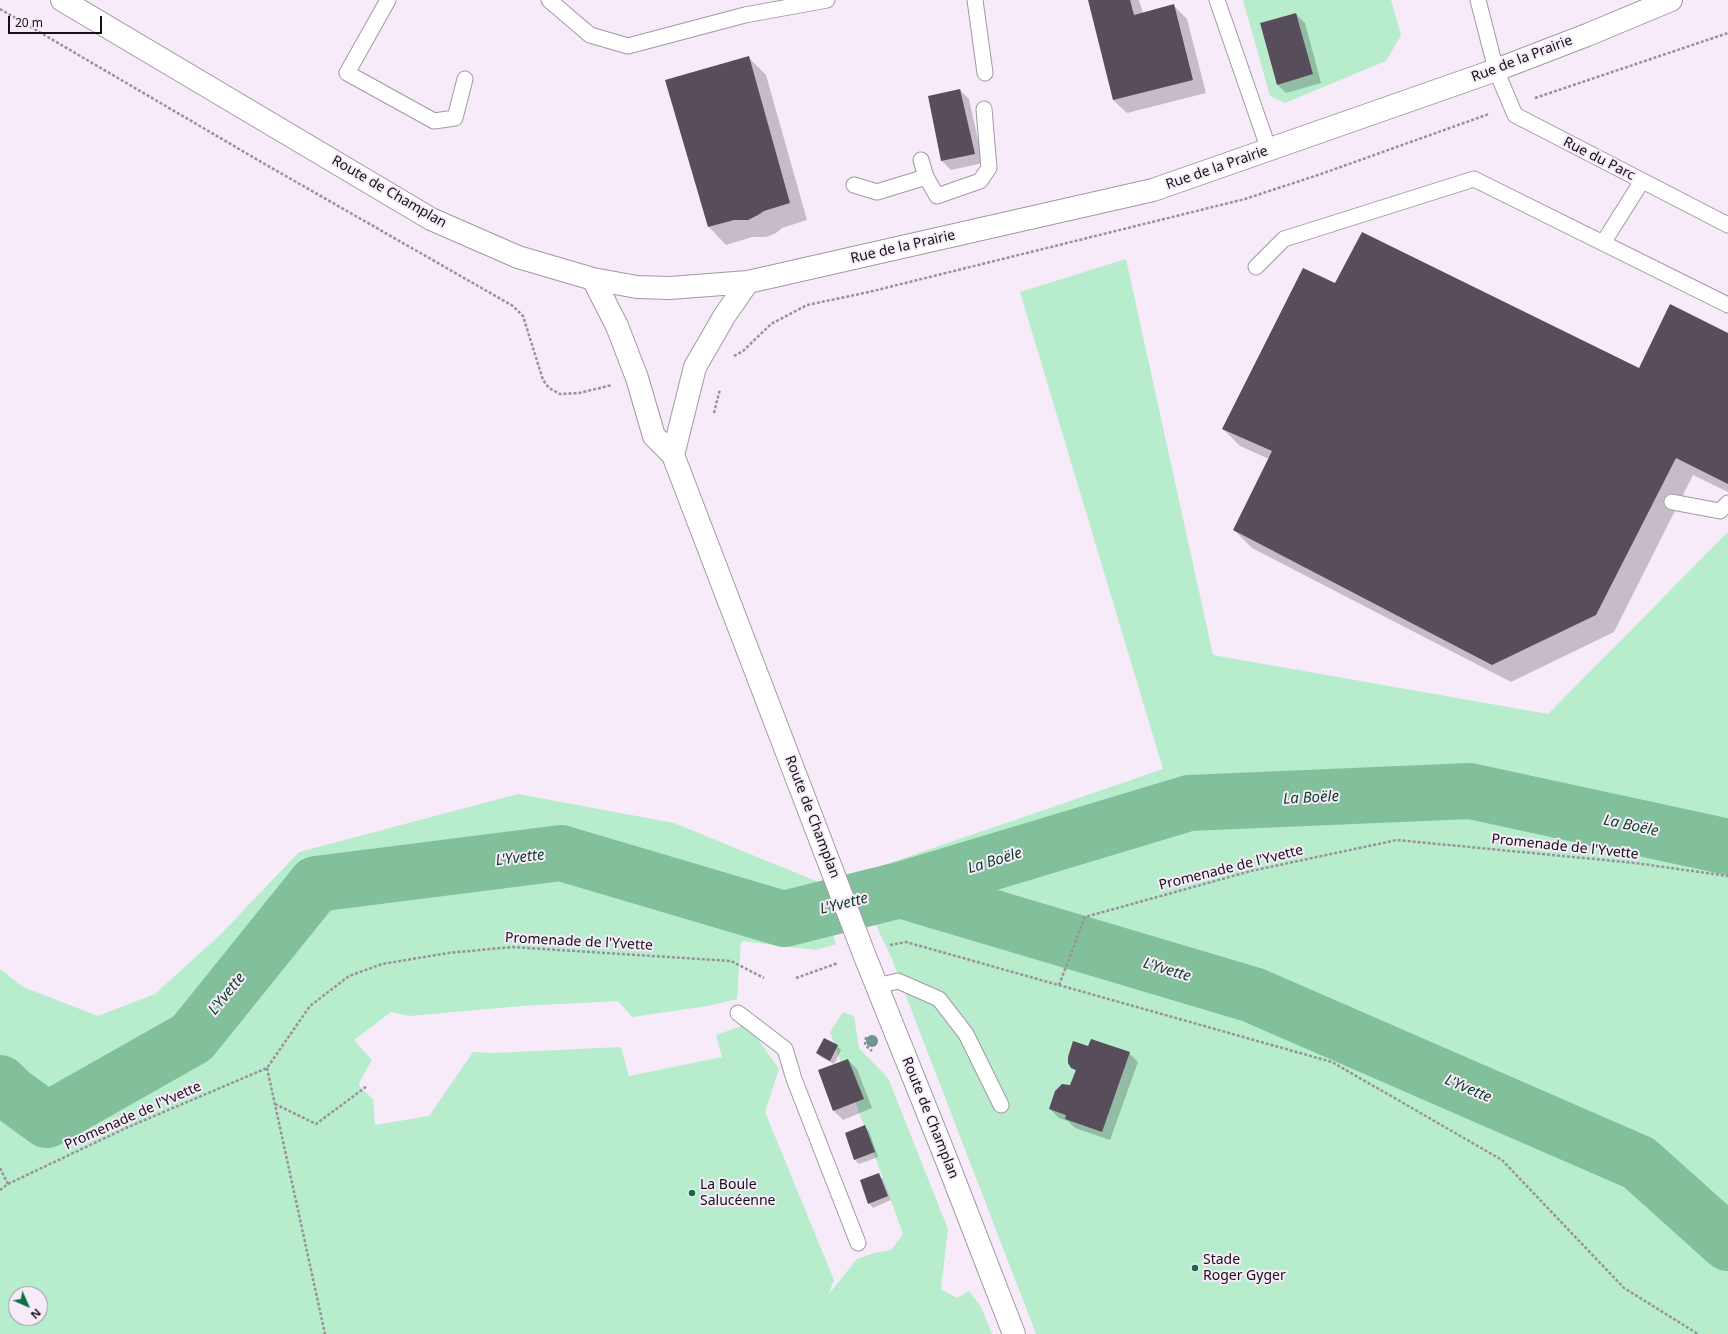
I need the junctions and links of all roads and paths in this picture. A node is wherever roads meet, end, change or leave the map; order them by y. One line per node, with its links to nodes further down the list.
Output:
1 (62, 0): 22 (street, Route de Champlan)
2 (388, 0): 12 (lane)
3 (549, 0): 4 (lane)
4 (827, 0)
5 (975, 0): 11 (lane)
6 (1217, 0): 14 (lane)
7 (1478, 0): 10 (lane, Rue du Parc)
8 (1671, 0): 10 (street, Rue de la Prairie)
9 (0, 9): 25 (path)
10 (1496, 70): 14 (street, Rue de la Prairie); 17 (lane, Rue du Parc)
11 (985, 73)
12 (466, 79)
13 (984, 109): 16 (lane)
14 (1269, 150): 23 (street, Rue de la Prairie)
15 (921, 160): 16 (lane)
16 (926, 177): 18 (lane)
17 (1642, 181): 19 (lane, Rue du Parc); 20 (lane)
18 (854, 185)
19 (1728, 225)
20 (1603, 243): 21 (lane); 24 (lane)
21 (1256, 267)
22 (593, 279): 23 (street, Route de Champlan); 25 (street)
23 (748, 282): 26 (street)
24 (1728, 305)
25 (637, 378): 26 (street)
26 (673, 455): 30 (street, Route de Champlan)
27 (1672, 502): 28 (lane)
28 (1728, 503)
29 (1728, 876): 33 (path, Promenade de l'Yvette)
30 (864, 954): 32 (path); 33 (path); 34 (street, Route de Champlan)
31 (764, 978): 36 (path, Promenade de l'Yvette)
32 (796, 978)
33 (1059, 985): 46 (path)
34 (877, 986): 39 (lane); 45 (street, Route de Champlan)
35 (738, 1013): 43 (lane)
36 (267, 1068): 38 (path); 41 (path, Promenade de l'Yvette)
37 (366, 1086): 38 (path)
38 (274, 1104): 44 (path)
39 (1001, 1105)
40 (0, 1168): 41 (path)
41 (8, 1184): 42 (path, Promenade de l'Yvette)
42 (0, 1190)
43 (858, 1243)
44 (326, 1334)
45 (1014, 1334)
46 (1698, 1334)

